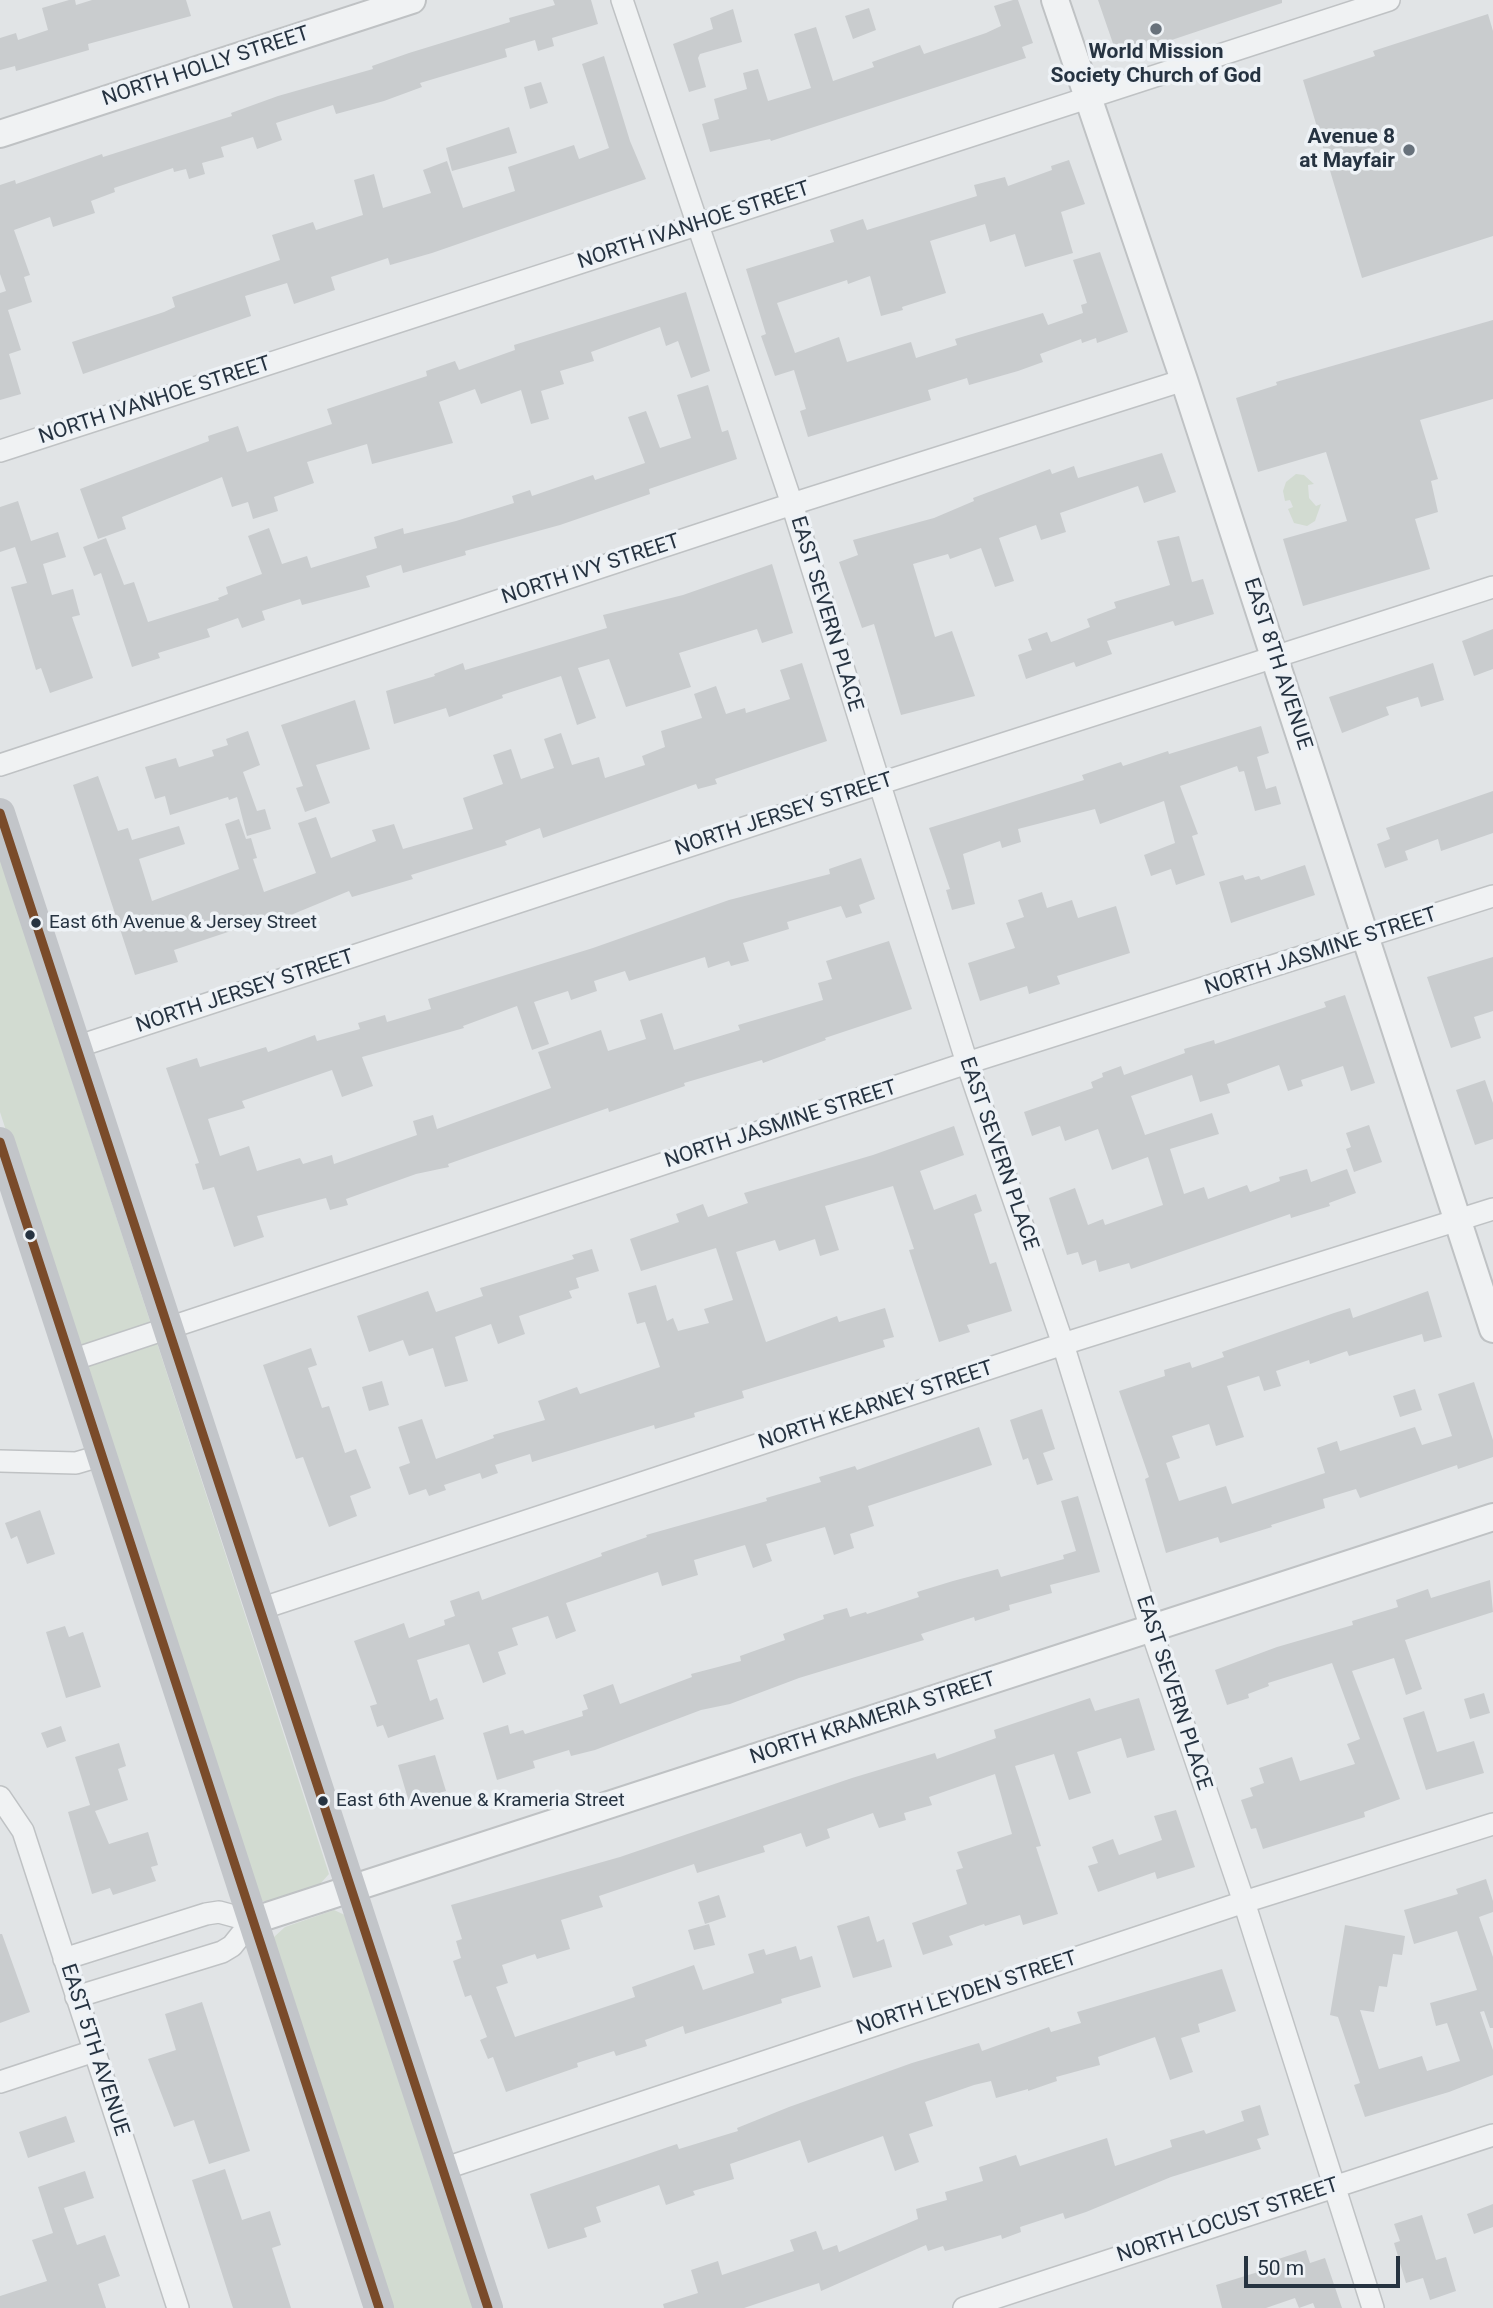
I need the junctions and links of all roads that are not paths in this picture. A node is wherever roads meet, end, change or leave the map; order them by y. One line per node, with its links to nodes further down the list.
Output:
1 (412, 0): 6 (street, NORTH HOLLY STREET)
2 (622, 0): 7 (street, EAST SEVERN PLACE)
3 (1055, 0): 5 (street, EAST 8TH AVENUE)
4 (1389, 0): 5 (street, NORTH IVANHOE STREET)
5 (1088, 98): 7 (street, NORTH IVANHOE STREET); 8 (street, EAST 8TH AVENUE)
6 (0, 134)
7 (697, 225): 9 (street, NORTH IVANHOE STREET); 10 (street, EAST SEVERN PLACE)
8 (1184, 380): 10 (street, NORTH IVY STREET); 12 (street, EAST 8TH AVENUE)
9 (0, 451)
10 (792, 504): 13 (street, NORTH IVY STREET); 14 (street, EAST SEVERN PLACE)
11 (1493, 587): 12 (street, NORTH JERSEY STREET)
12 (1275, 659): 14 (street, NORTH JERSEY STREET); 17 (street, EAST 8TH AVENUE)
13 (0, 765)
14 (878, 784): 18 (street, NORTH JERSEY STREET); 19 (street, EAST SEVERN PLACE)
15 (0, 813): 18 (main road)
16 (1493, 896): 17 (street, NORTH JASMINE STREET)
17 (1367, 939): 19 (street, NORTH JASMINE STREET); 22 (street, EAST 8TH AVENUE)
18 (76, 1047): 23 (main road)
19 (967, 1063): 23 (street, NORTH JASMINE STREET); 25 (street, EAST SEVERN PLACE)
20 (0, 1142): 26 (main road)
21 (1493, 1209): 22 (street, NORTH KEARNEY STREET)
22 (1457, 1220): 24 (street, EAST 8TH AVENUE); 25 (street, NORTH KEARNEY STREET)
23 (168, 1328): 26 (street, NORTH JASMINE STREET); 30 (main road)
24 (1493, 1329)
25 (1063, 1344): 30 (street, NORTH KEARNEY STREET); 31 (street, EAST SEVERN PLACE)
26 (72, 1360): 27 (main road)
27 (103, 1455): 28 (street); 36 (main road)
28 (0, 1461)
29 (1493, 1517): 31 (street, NORTH KRAMERIA STREET)
30 (260, 1609): 34 (main road)
31 (1151, 1629): 34 (street, NORTH KRAMERIA STREET); 35 (street, EAST SEVERN PLACE)
32 (0, 1797): 37 (street, EAST 5TH AVENUE)
33 (1493, 1825): 35 (street, NORTH LEYDEN STREET)
34 (351, 1888): 36 (street, NORTH KRAMERIA STREET); 42 (main road)
35 (1244, 1902): 42 (street, NORTH LEYDEN STREET); 43 (street, EAST SEVERN PLACE)
36 (252, 1920): 37 (street); 38 (street); 45 (main road)
37 (64, 1959): 38 (street, EAST 5TH AVENUE)
38 (76, 1997): 39 (street, EAST 5TH AVENUE)
39 (94, 2051): 40 (street); 44 (street, EAST 5TH AVENUE)
40 (0, 2082)
41 (1493, 2135): 43 (street, NORTH LOCUST STREET)
42 (443, 2169): 46 (main road)
43 (1333, 2186): 47 (street, NORTH LOCUST STREET); 48 (street, EAST SEVERN PLACE)
44 (178, 2308)
45 (379, 2308)
46 (488, 2308)
47 (964, 2308)
48 (1373, 2308)

